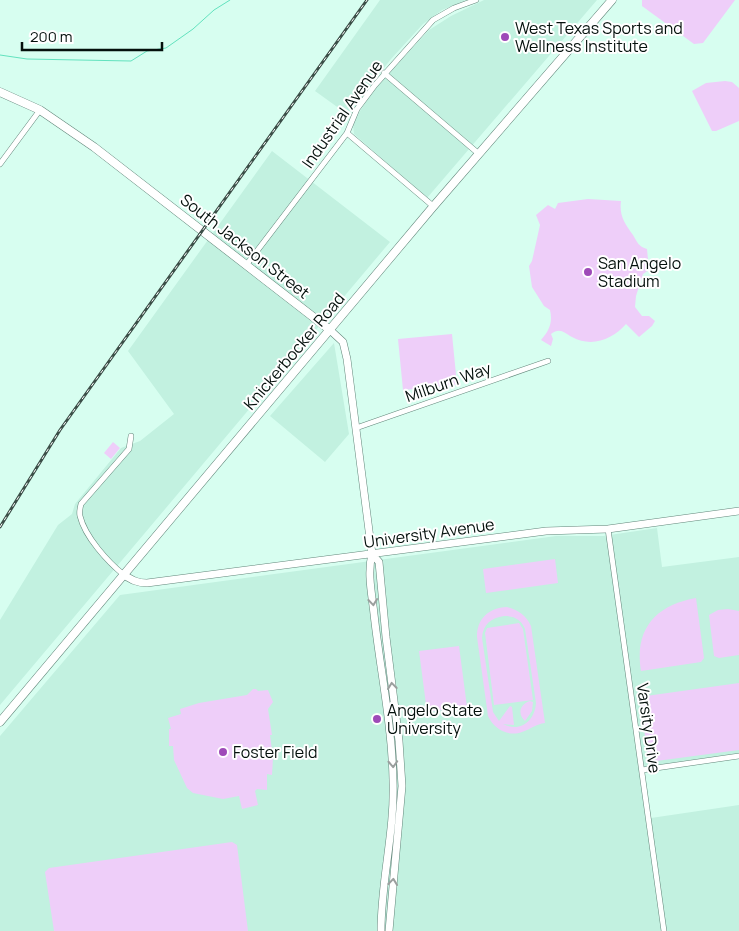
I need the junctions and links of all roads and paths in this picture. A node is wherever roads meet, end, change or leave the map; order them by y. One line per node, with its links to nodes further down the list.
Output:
1 (476, 0): 3 (street, Industrial Avenue)
2 (612, 0): 7 (main road, Knickerbocker Road)
3 (384, 73): 6 (street, Industrial Avenue); 7 (street)
4 (0, 92): 5 (main road, South Jackson Street)
5 (40, 110): 8 (street); 10 (main road, South Jackson Street)
6 (346, 133): 9 (street); 10 (street, Industrial Avenue)
7 (478, 154): 9 (main road, Knickerbocker Road)
8 (0, 164)
9 (433, 206): 11 (main road, Knickerbocker Road)
10 (247, 264): 11 (main road, South Jackson Street)
11 (330, 330): 13 (street, South Jackson Street); 18 (main road, Knickerbocker Road)
12 (548, 361): 13 (street, Milburn Way)
13 (356, 428): 17 (street, South Jackson Street)
14 (131, 436): 18 (street)
15 (739, 511): 16 (street, University Avenue)
16 (608, 529): 17 (street, University Avenue); 21 (street, Varsity Drive)
17 (372, 554): 18 (street, University Avenue); 22 (street, South Jackson Street, one-way to 22); 23 (street, South Jackson Street, one-way to 17)
18 (124, 575): 19 (main road, Knickerbocker Road)
19 (0, 722)
20 (739, 756): 21 (street)
21 (642, 770): 24 (street, Varsity Drive)
22 (381, 931)
23 (389, 931)
24 (664, 931)

